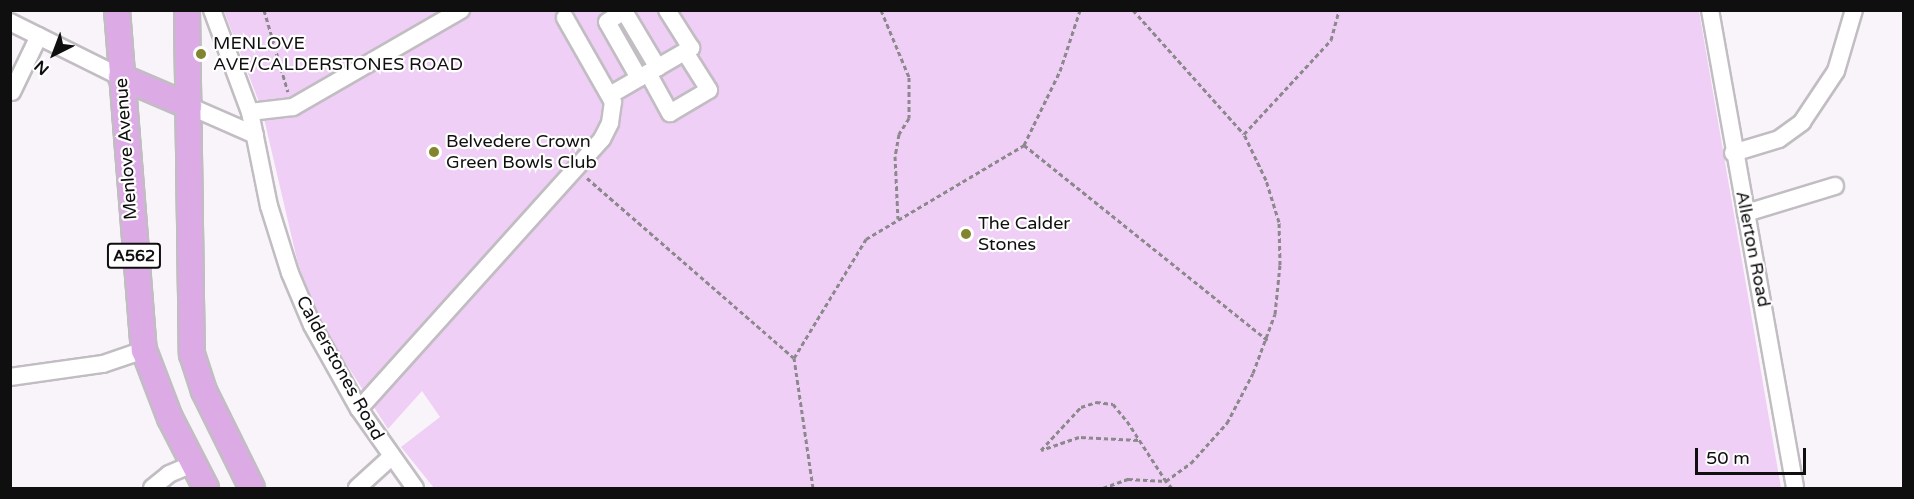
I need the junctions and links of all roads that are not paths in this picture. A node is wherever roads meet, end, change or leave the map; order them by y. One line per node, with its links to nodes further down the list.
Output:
1 (117, 10): 13 (highway, Menlove Avenue / A562)
2 (187, 10): 16 (highway)
3 (212, 10): 17 (street, Calderstones Road)
4 (460, 10): 17 (street)
5 (667, 10): 11 (street)
6 (1710, 10): 19 (street, Allerton Road)
7 (1854, 10): 19 (street)
8 (565, 18): 15 (street)
9 (10, 22): 10 (street)
10 (39, 36): 13 (street); 14 (street)
11 (685, 52): 12 (street); 12 (street)
12 (648, 73): 15 (street)
13 (121, 77): 16 (highway); 22 (highway, Menlove Avenue / A562)
14 (12, 92)
15 (610, 95): 24 (street)
16 (189, 106): 18 (street); 29 (highway)
17 (250, 112): 18 (street, Calderstones Road)
18 (255, 135): 24 (street, Calderstones Road)
19 (1733, 153): 21 (street, Allerton Road)
20 (1835, 186): 21 (street)
21 (1746, 213): 32 (street, Allerton Road)
22 (144, 350): 23 (street); 26 (highway, Menlove Avenue / A562)
23 (10, 377)
24 (359, 409): 25 (street, Calderstones Road)
25 (390, 458): 30 (street); 31 (street, Calderstones Road)
26 (193, 464): 27 (street); 28 (highway, Menlove Avenue / A562)
27 (152, 489)
28 (206, 489)
29 (252, 489)
30 (357, 489)
31 (415, 489)
32 (1795, 489)

